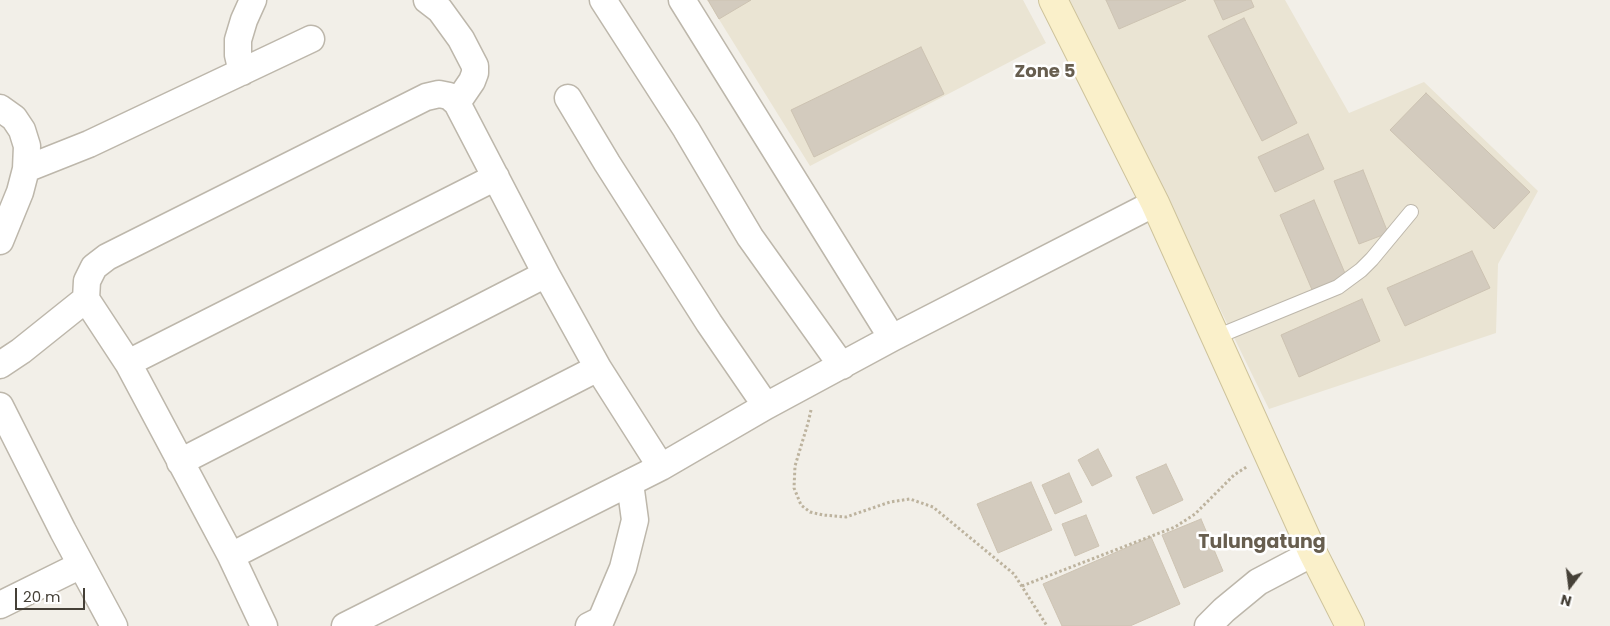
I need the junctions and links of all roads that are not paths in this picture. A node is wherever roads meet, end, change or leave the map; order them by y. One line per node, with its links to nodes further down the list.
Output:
1 (254, 0): 7 (street)
2 (427, 0): 9 (street)
3 (603, 0): 22 (street)
4 (682, 0): 19 (street)
5 (1053, 0): 13 (street)
6 (311, 39): 7 (street)
7 (242, 72): 11 (street)
8 (568, 98): 25 (street)
9 (457, 102): 12 (street); 17 (street)
10 (0, 108): 11 (street)
11 (26, 169): 15 (street)
12 (496, 177): 16 (street); 20 (street)
13 (1155, 203): 18 (street); 19 (street)
14 (1411, 212): 18 (lane)
15 (0, 241)
16 (546, 274): 23 (street); 27 (street)
17 (86, 299): 20 (street); 21 (street)
18 (1216, 336): 30 (street)
19 (892, 338): 22 (street)
20 (128, 363): 27 (street)
21 (0, 365)
22 (842, 366): 25 (street)
23 (598, 368): 28 (street); 31 (street)
24 (0, 406): 26 (street)
25 (766, 406): 28 (street)
26 (6, 432): 32 (street)
27 (180, 462): 31 (street)
28 (661, 467): 29 (street)
29 (630, 482): 36 (street); 37 (street)
30 (1313, 553): 38 (street); 39 (street)
31 (231, 556): 35 (street)
32 (81, 565): 33 (street); 34 (street)
33 (0, 605)
34 (108, 624)
35 (264, 626)
36 (345, 626)
37 (589, 626)
38 (1208, 626)
39 (1350, 626)

